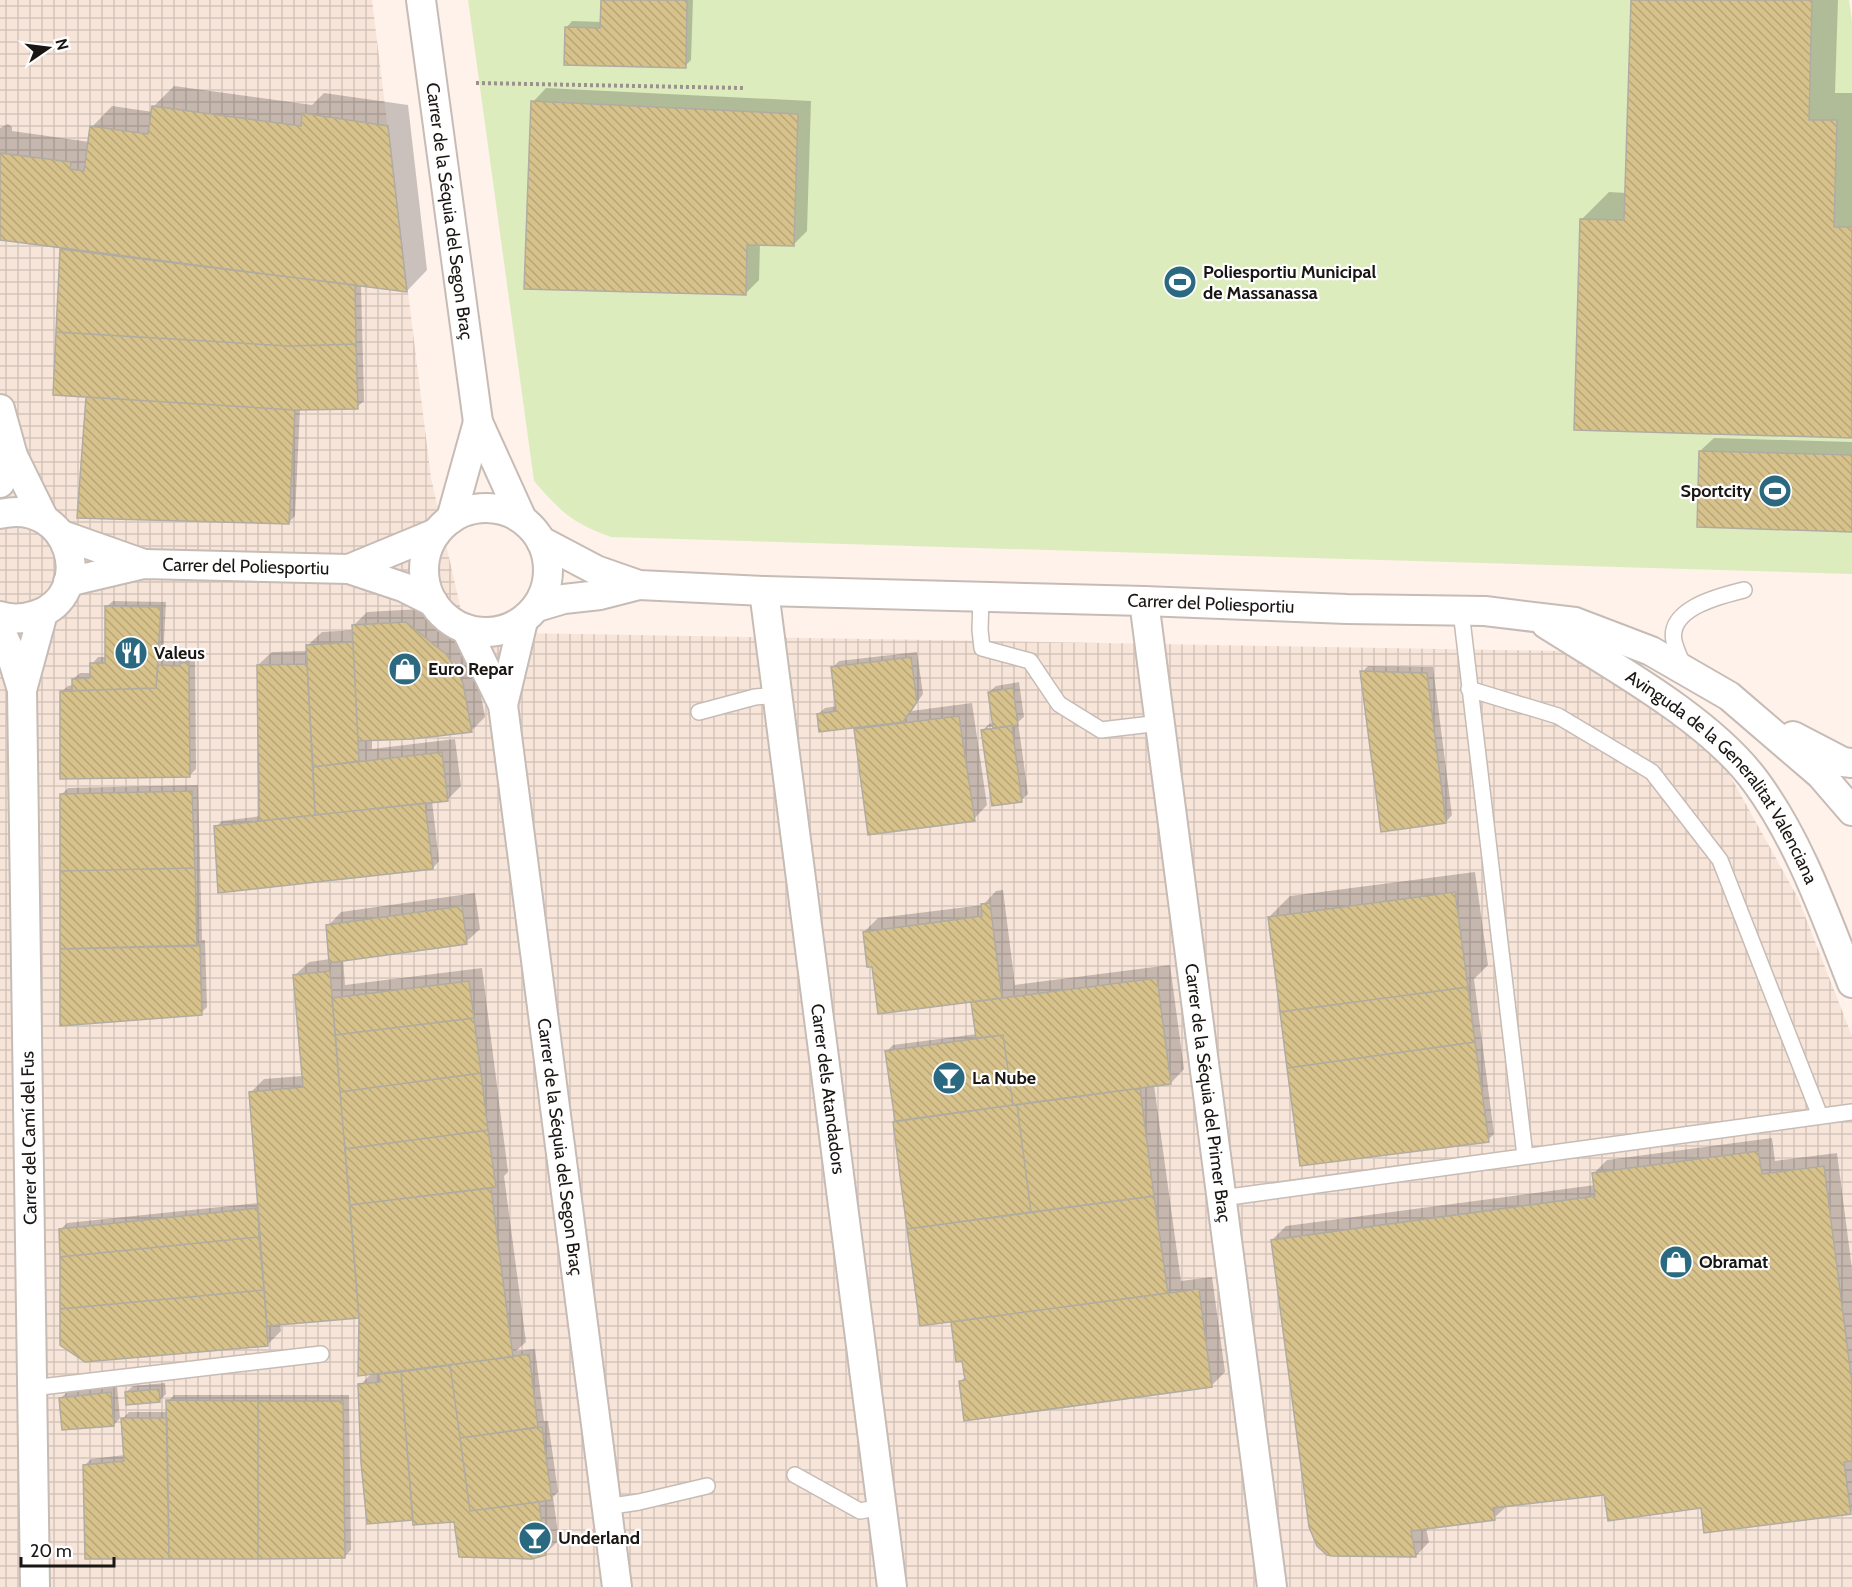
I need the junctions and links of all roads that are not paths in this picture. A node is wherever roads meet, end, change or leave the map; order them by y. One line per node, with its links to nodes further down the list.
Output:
1 (421, 0): 3 (street, Carrer de la Séquia del Segon Braç)
2 (0, 410): 4 (street)
3 (477, 422): 7 (street, Carrer de la Séquia del Segon Braç); 8 (street, Carrer de la Séquia del Segon Braç)
4 (13, 456): 5 (street); 9 (street)
5 (0, 483)
6 (0, 514): 9 (street, Carrer del Poliesportiu)
7 (522, 519): 8 (street); 10 (street)
8 (443, 526): 12 (street, Carrer del Poliesportiu); 19 (street)
9 (53, 527): 11 (street, Carrer del Poliesportiu); 13 (street)
10 (541, 542): 14 (street, Carrer del Poliesportiu); 22 (street)
11 (144, 564): 12 (street, Carrer del Poliesportiu); 13 (street, Carrer del Poliesportiu)
12 (349, 569): 19 (street, Carrer del Poliesportiu)
13 (68, 582): 21 (street)
14 (639, 585): 16 (street, Carrer del Poliesportiu); 22 (street, Carrer del Poliesportiu)
15 (1744, 590): 27 (lane)
16 (764, 591): 17 (street, Carrer del Poliesportiu); 30 (street, Carrer dels Atandadors)
17 (981, 597): 18 (street, Carrer del Poliesportiu); 34 (lane)
18 (1144, 601): 20 (street, Carrer del Poliesportiu); 34 (street, Carrer de la Séquia del Primer Braç)
19 (433, 602): 25 (street)
20 (1461, 611): 24 (street, Carrer del Poliesportiu); 28 (lane)
21 (43, 613): 23 (street); 29 (street, Carrer del Camí del Fus)
22 (530, 614): 25 (street); 31 (street, Carrer de la Séquia del Segon Braç)
23 (0, 616)
24 (1537, 618): 27 (street, Carrer del Poliesportiu); 37 (street, Avinguda de la Generalitat Valenciana)
25 (466, 629): 31 (street, Carrer de la Séquia del Segon Braç)
26 (0, 630): 29 (street, Carrer del Camí del Fus)
27 (1696, 677): 33 (street, Carrer del Poliesportiu)
28 (1469, 689): 39 (lane); 40 (lane)
29 (22, 690): 43 (street, Carrer del Camí del Fus)
30 (777, 695): 32 (lane); 47 (street, Carrer dels Atandadors)
31 (503, 705): 46 (street, Carrer de la Séquia del Segon Braç)
32 (699, 712)
33 (1756, 718): 35 (street, Carrer del Poliesportiu); 36 (street, Carrer del Poliesportiu)
34 (1160, 723): 41 (street, Carrer de la Séquia del Primer Braç)
35 (1852, 763)
36 (1852, 811)
37 (1852, 983)
38 (1852, 1112): 39 (lane)
39 (1820, 1116): 40 (lane)
40 (1525, 1156): 41 (lane)
41 (1222, 1198): 51 (street, Carrer de la Séquia del Primer Braç)
42 (321, 1354): 43 (lane)
43 (32, 1388): 48 (street, Carrer del Camí del Fus)
44 (795, 1475): 47 (lane)
45 (707, 1486): 46 (lane)
46 (606, 1507): 49 (street, Carrer de la Séquia del Segon Braç)
47 (882, 1507): 50 (street, Carrer dels Atandadors)
48 (35, 1587)
49 (617, 1587)
50 (892, 1587)
51 (1272, 1587)

